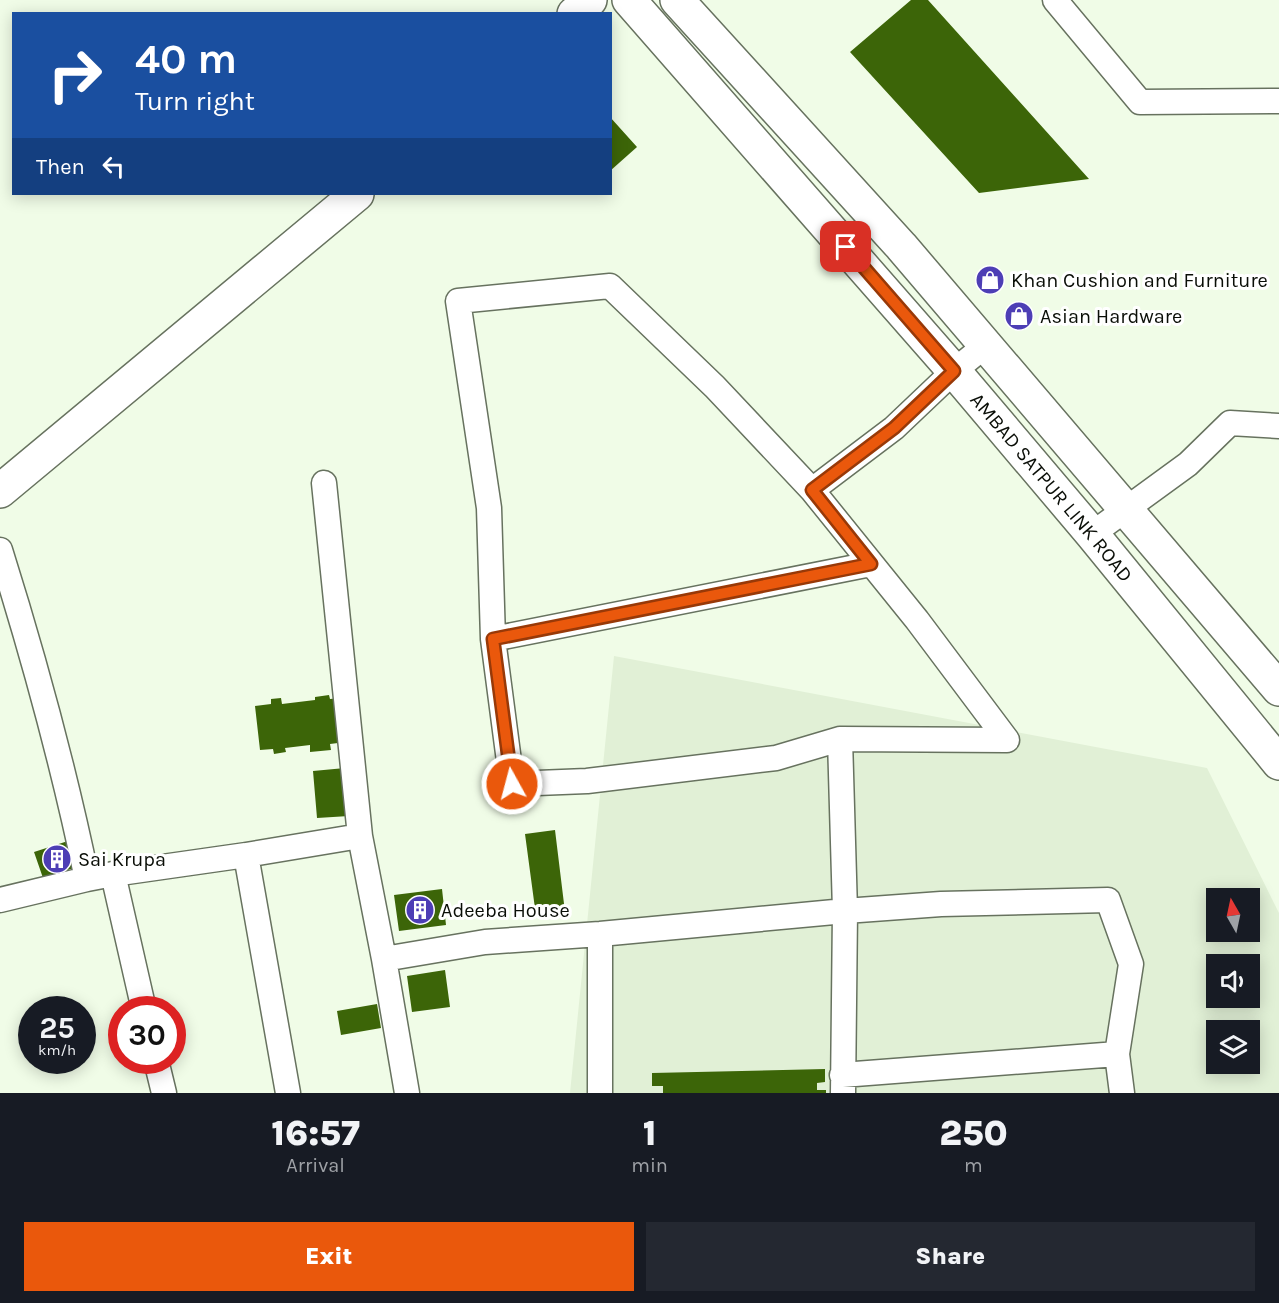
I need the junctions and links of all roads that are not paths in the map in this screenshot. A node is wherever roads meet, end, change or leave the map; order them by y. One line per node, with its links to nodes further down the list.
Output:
1 (590, 0): 5 (main road)
2 (629, 0): 9 (main road, AMBAD SATPUR LINK ROAD)
3 (677, 0): 8 (main road, AMBAD SATPUR LINK ROAD)
4 (1055, 0): 6 (street)
5 (575, 12)
6 (1279, 101)
7 (356, 195): 12 (main road)
8 (986, 345): 9 (street); 14 (main road, AMBAD SATPUR LINK ROAD)
9 (954, 371): 13 (street); 15 (main road, AMBAD SATPUR LINK ROAD)
10 (1279, 426): 14 (street)
11 (324, 483): 22 (street)
12 (0, 490)
13 (812, 490): 17 (street); 18 (street)
14 (1125, 509): 15 (street); 19 (main road, AMBAD SATPUR LINK ROAD)
15 (1092, 534): 21 (main road, AMBAD SATPUR LINK ROAD)
16 (0, 550): 25 (street)
17 (871, 564): 18 (street); 20 (street)
18 (493, 639): 20 (street)
19 (1279, 690)
20 (840, 739): 27 (street)
21 (1279, 763)
22 (360, 836): 23 (street); 29 (street)
23 (246, 855): 24 (street); 35 (street)
24 (113, 874): 25 (street); 30 (street)
25 (87, 879): 26 (street)
26 (0, 900)
27 (845, 911): 28 (street); 31 (street); 33 (street)
28 (600, 934): 29 (street); 37 (street)
29 (384, 959): 36 (street)
30 (141, 996)
31 (1117, 1054): 33 (street); 38 (street)
32 (159, 1074): 34 (street)
33 (843, 1084)
34 (164, 1093)
35 (288, 1093)
36 (407, 1093)
37 (600, 1093)
38 (1122, 1093)

